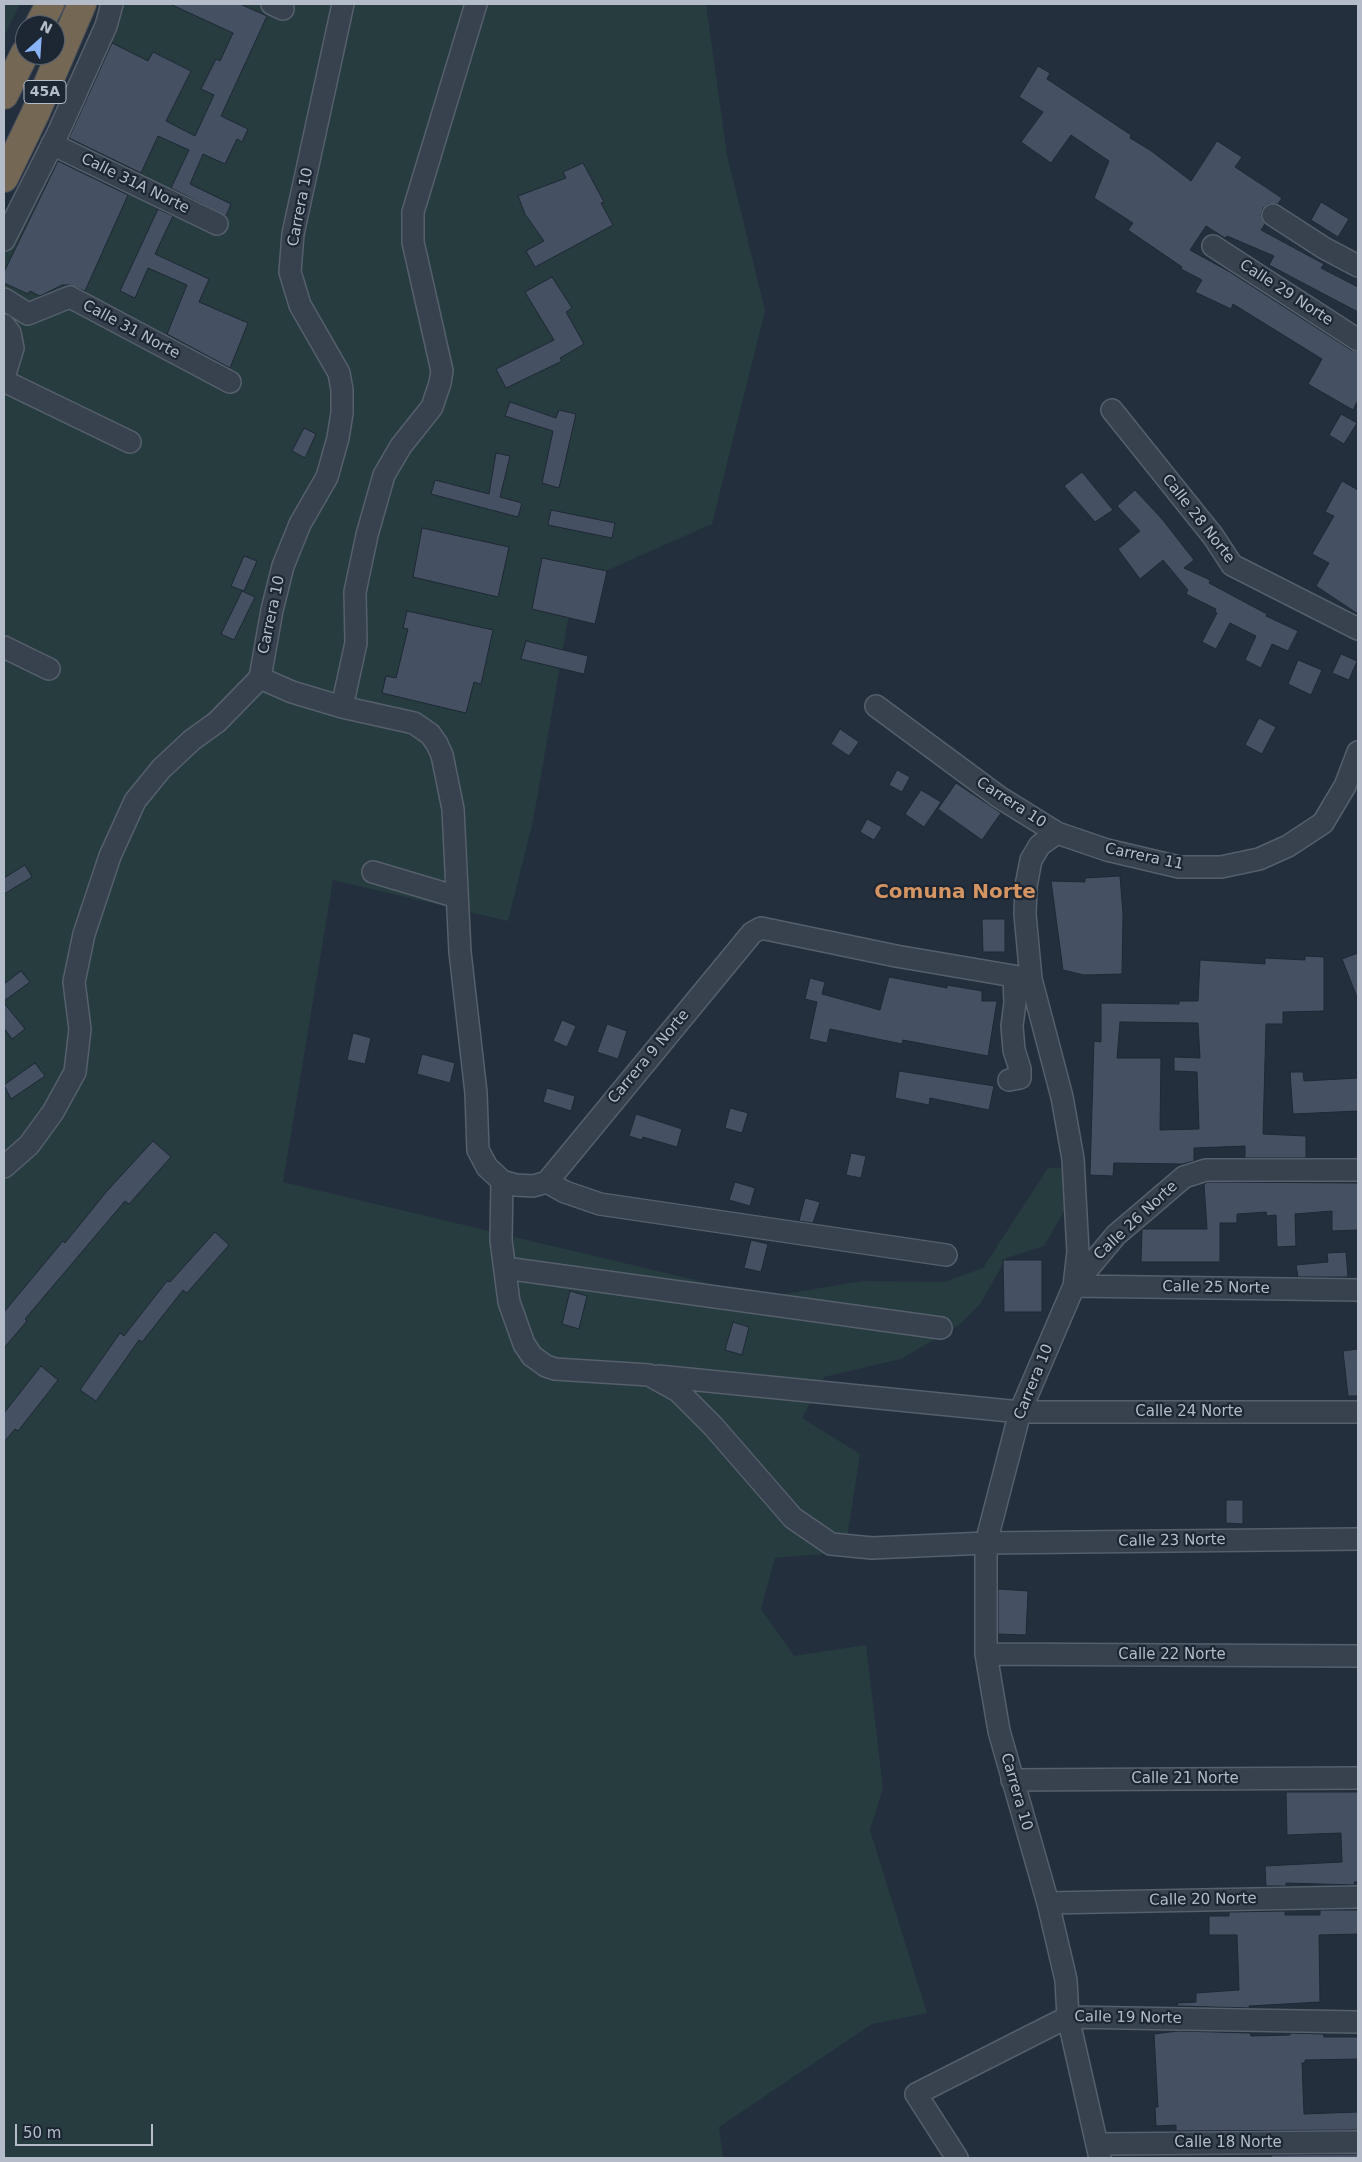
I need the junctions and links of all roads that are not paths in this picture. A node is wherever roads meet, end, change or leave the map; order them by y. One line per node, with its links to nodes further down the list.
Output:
1 (82, 4): 8 (highway, 45A)
2 (112, 4): 7 (street)
3 (343, 4): 25 (street, Carrera 10)
4 (476, 4): 27 (street)
5 (19, 65): 6 (highway, 45A)
6 (4, 95)
7 (52, 144): 10 (street, Calle 31A Norte); 11 (street)
8 (4, 178)
9 (1273, 215): 13 (street)
10 (218, 224)
11 (4, 240)
12 (1213, 246): 16 (street, Calle 29 Norte)
13 (1358, 266)
14 (4, 299): 19 (street, Calle 31 Norte)
15 (4, 325): 17 (street)
16 (1358, 340)
17 (4, 377)
18 (4, 381): 21 (street)
19 (230, 382)
20 (1112, 410): 22 (street, Calle 28 Norte)
21 (130, 442)
22 (1358, 629)
23 (4, 647): 24 (street)
24 (50, 669)
25 (260, 678): 27 (street); 34 (street)
26 (876, 706): 29 (street, Carrera 10)
27 (342, 707): 31 (street)
28 (1358, 752): 29 (street, Carrera 11)
29 (1057, 833): 32 (street, Carrera 10)
30 (373, 872): 31 (street)
31 (457, 897): 36 (street)
32 (1022, 978): 33 (street); 37 (street, Carrera 9 Norte); 40 (street, Carrera 10)
33 (1009, 1080)
34 (4, 1166)
35 (1358, 1170): 40 (street, Calle 26 Norte)
36 (502, 1181): 37 (street); 39 (street, Calle 24 Norte)
37 (547, 1182): 38 (street)
38 (946, 1255)
39 (505, 1268): 42 (street); 43 (street, Calle 24 Norte)
40 (1074, 1286): 41 (street, Calle 25 Norte); 44 (street, Carrera 10)
41 (1358, 1290)
42 (941, 1328)
43 (649, 1376): 44 (street, Calle 24 Norte); 47 (street, Calle 23 Norte)
44 (1020, 1412): 45 (street, Calle 24 Norte); 47 (street, Carrera 10)
45 (1358, 1412)
46 (1358, 1539): 47 (street, Calle 23 Norte)
47 (986, 1543): 48 (street, Carrera 10)
48 (986, 1654): 49 (street, Calle 22 Norte); 51 (street, Carrera 10)
49 (1358, 1656)
50 (1358, 1778): 51 (street, Calle 21 Norte)
51 (1012, 1780): 53 (street, Carrera 10)
52 (1358, 1897): 53 (street, Calle 20 Norte)
53 (1048, 1904): 54 (street, Carrera 10)
54 (1068, 2017): 55 (street, Calle 19 Norte); 57 (street, Carrera 10); 58 (street, Calle 19 Norte)
55 (1358, 2022)
56 (1358, 2142): 57 (street, Calle 18 Norte)
57 (1098, 2151)
58 (957, 2158)

